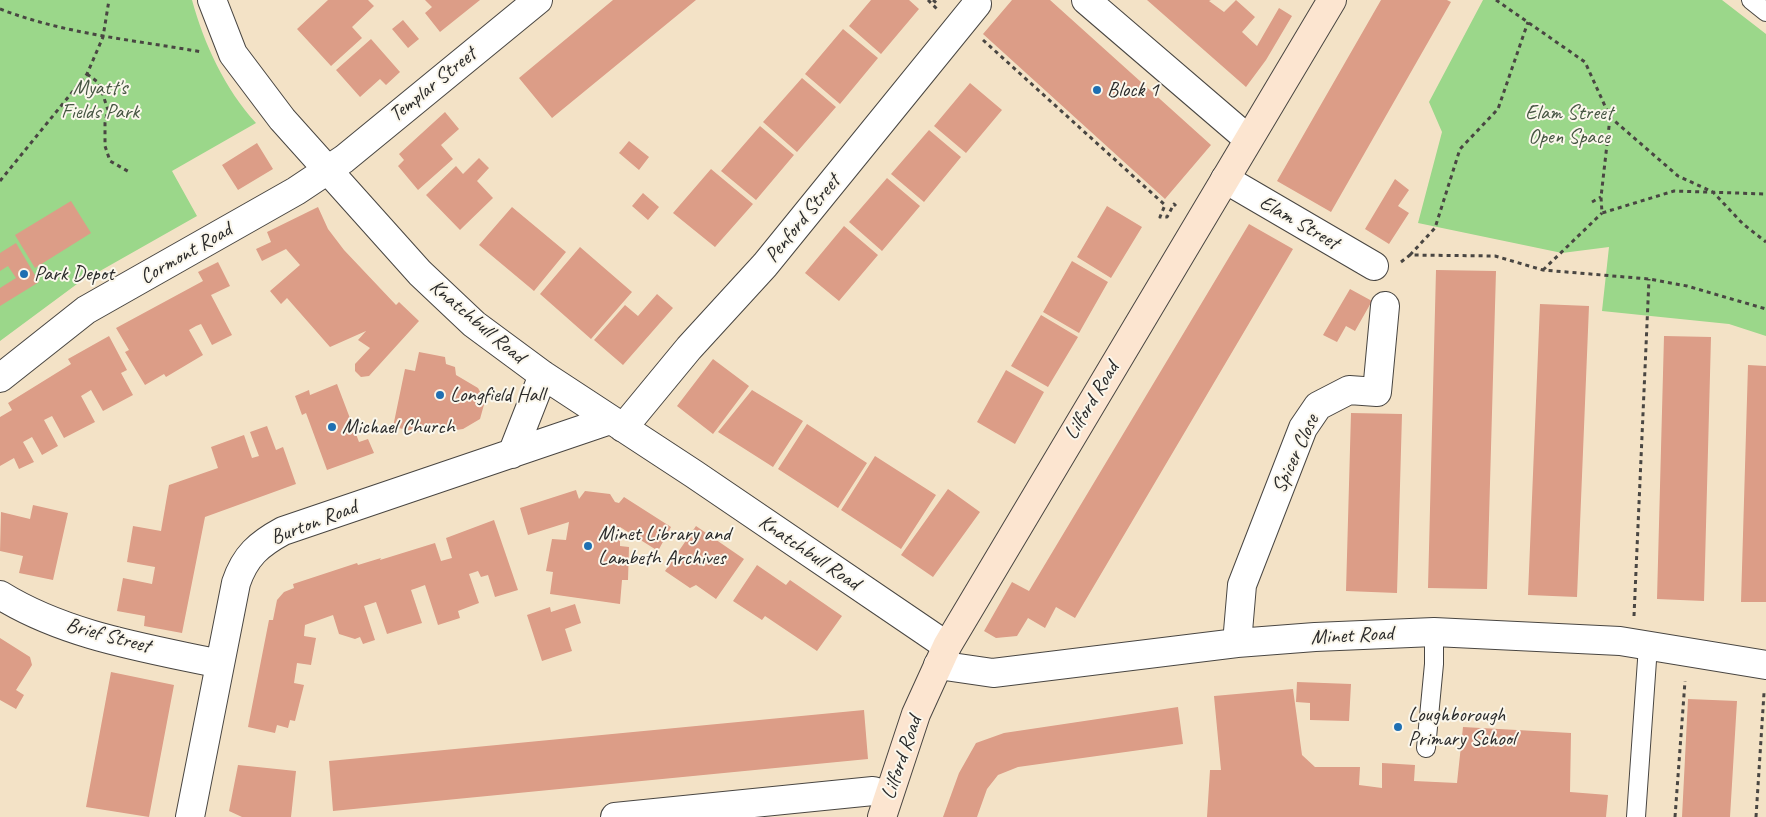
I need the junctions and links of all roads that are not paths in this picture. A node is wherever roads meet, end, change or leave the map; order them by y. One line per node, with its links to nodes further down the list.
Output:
1 (212, 0): 9 (street, Knatchbull Road)
2 (538, 0): 9 (street, Templar Street)
3 (1086, 0): 8 (street)
4 (1332, 0): 8 (street, Lilford Road)
5 (1751, 0): 7 (lane)
6 (977, 4): 15 (street, Penford Street)
7 (1766, 12)
8 (1248, 139): 10 (street, Lilford Road)
9 (327, 171): 13 (street, Knatchbull Road); 14 (street, Cormont Road)
10 (1225, 179): 11 (street, Elam Street); 21 (street, Lilford Road)
11 (1374, 266)
12 (1385, 306): 19 (street, Spicer Close)
13 (542, 375): 15 (street, Knatchbull Road); 16 (street)
14 (0, 378)
15 (617, 424): 16 (street, Burton Road); 21 (street, Knatchbull Road)
16 (512, 454): 22 (street, Burton Road)
17 (0, 595): 22 (street, Brief Street)
18 (1434, 632): 19 (street, Minet Road); 20 (street, Minet Road); 24 (lane)
19 (1237, 643): 21 (street, Minet Road)
20 (1641, 645): 23 (street, Minet Road); 28 (lane)
21 (942, 656): 25 (street, Lilford Road)
22 (220, 664): 26 (street, Burton Road)
23 (1766, 665)
24 (1426, 748)
25 (885, 806): 27 (street)
26 (190, 817)
27 (615, 817)
28 (1636, 817)

